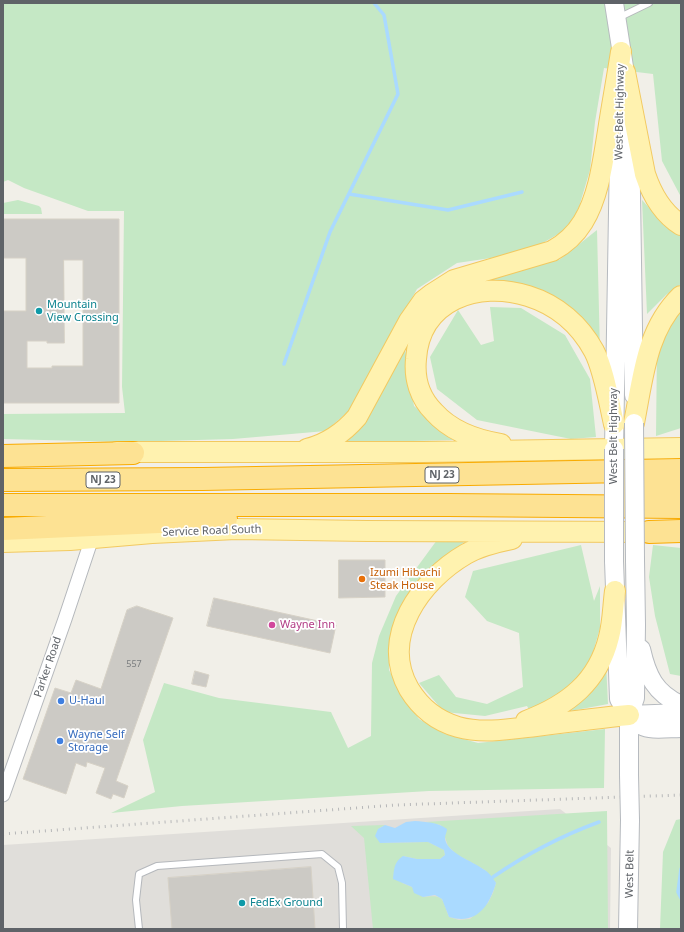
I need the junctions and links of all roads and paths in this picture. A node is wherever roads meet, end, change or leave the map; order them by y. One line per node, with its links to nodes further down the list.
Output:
1 (649, 3): 2 (lane)
2 (616, 11): 3 (main road)
3 (621, 52): 4 (main road, West Belt Highway); 7 (main road, West Belt Highway); 12 (main road)
4 (625, 72): 5 (main road); 8 (main road, West Belt Highway)
5 (681, 225)
6 (681, 296): 8 (main road)
7 (614, 424): 11 (main road); 28 (main road, West Belt Highway, bridge)
8 (634, 424): 29 (main road, West Belt Highway, bridge)
9 (681, 447): 11 (main road)
10 (3, 448): 13 (main road)
11 (552, 450): 12 (main road)
12 (297, 452): 13 (main road)
13 (133, 453): 14 (highway)
14 (3, 456)
15 (681, 470): 16 (highway, NJ 23)
16 (203, 479): 17 (highway, NJ 23); 18 (highway)
17 (3, 480)
18 (681, 486)
19 (3, 505): 20 (highway)
20 (448, 505): 21 (highway); 22 (highway)
21 (681, 507)
22 (3, 529)
23 (566, 531): 24 (main road); 26 (main road, Service Road South); 34 (main road)
24 (649, 532): 25 (highway)
25 (681, 533)
26 (92, 538): 27 (main road, Service Road South); 35 (street, Parker Road)
27 (3, 542)
28 (615, 591): 32 (main road, West Belt Highway); 34 (main road)
29 (636, 625): 30 (main road); 32 (main road, West Belt Highway)
30 (681, 705)
31 (681, 713): 32 (main road)
32 (629, 715): 33 (main road); 34 (main road); 36 (main road, West Belt Highway, bridge)
33 (681, 728)
34 (488, 730)
35 (3, 796)
36 (630, 820): 39 (main road, West Belt)
37 (139, 929): 38 (lane)
38 (343, 929)
39 (628, 929)

